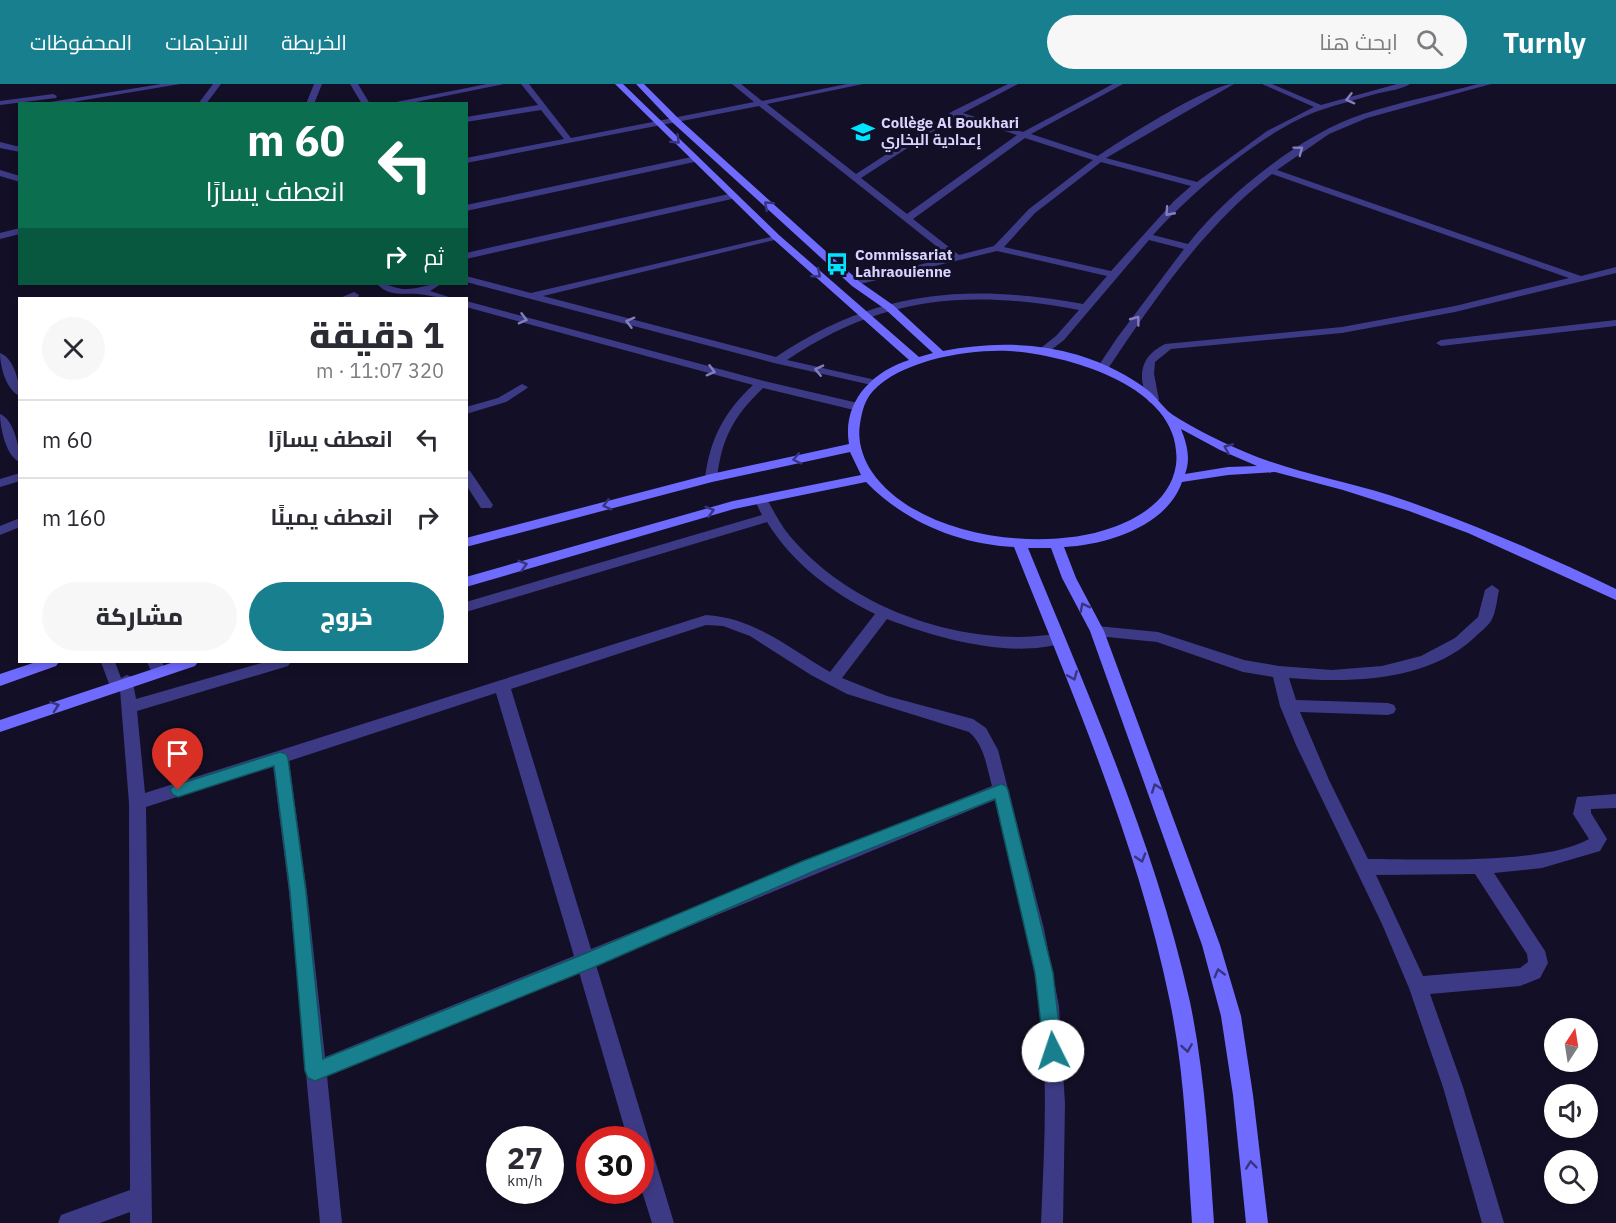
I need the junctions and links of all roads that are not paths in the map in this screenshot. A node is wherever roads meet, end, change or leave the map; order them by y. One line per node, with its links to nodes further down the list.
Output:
1 (133, 84): 25 (street)
2 (176, 84): 20 (street)
3 (217, 84): 21 (street)
4 (318, 84): 22 (street)
5 (354, 84): 23 (street)
6 (500, 84): 24 (street)
7 (525, 84): 29 (street)
8 (619, 84): 35 (street)
9 (640, 84): 34 (street)
10 (736, 84): 27 (street)
11 (859, 84): 27 (street)
12 (1014, 84): 32 (street)
13 (1119, 84): 36 (street)
14 (1230, 84): 41 (street)
15 (1266, 84): 30 (street)
16 (1366, 84): 19 (street)
17 (1406, 84): 19 (street)
18 (1487, 84): 26 (street)
19 (1380, 90): 26 (street); 30 (street, one-way to 30)
20 (55, 102)
21 (204, 102)
22 (311, 102)
23 (365, 102)
24 (401, 102)
25 (0, 103)
26 (1411, 103): 43 (street, one-way to 26)
27 (761, 104): 34 (street); 47 (street)
28 (18, 107): 31 (street)
29 (542, 107): 33 (street); 37 (street)
30 (1320, 108): 48 (street)
31 (0, 110)
32 (956, 113): 36 (street); 47 (street)
33 (468, 120)
34 (676, 121): 35 (street); 64 (street, one-way to 34)
35 (659, 124): 37 (street); 40 (street, one-way to 40)
36 (1023, 135): 41 (street); 51 (street)
37 (570, 142): 42 (street)
38 (0, 145): 39 (street)
39 (18, 150)
40 (696, 159): 49 (street); 50 (street)
41 (1100, 159): 48 (street); 56 (street)
42 (468, 161)
43 (1271, 171): 57 (street); 62 (street)
44 (0, 173): 46 (street)
45 (0, 178): 46 (street)
46 (15, 178)
47 (855, 178): 51 (street)
48 (1198, 185): 54 (street, one-way to 54)
49 (733, 196): 55 (street); 58 (street)
50 (468, 208)
51 (907, 219): 59 (street)
52 (18, 232): 53 (street)
53 (0, 236)
54 (1147, 236): 57 (street); 61 (street)
55 (776, 237): 68 (street); 73 (street, one-way to 73)
56 (998, 248): 59 (street); 61 (street)
57 (1191, 248): 81 (street, one-way to 57)
58 (468, 256)
59 (956, 257): 64 (street)
60 (1616, 270): 62 (street)
61 (1114, 274): 72 (street)
62 (1581, 279): 87 (street)
63 (468, 280): 68 (street)
64 (856, 284): 71 (street)
65 (384, 285): 67 (street)
66 (433, 285): 67 (street)
67 (418, 291): 69 (street)
68 (532, 296): 80 (street, one-way to 68)
69 (443, 297)
70 (468, 305): 84 (street, one-way to 84)
71 (890, 307): 72 (street); 73 (street); 77 (street)
72 (1086, 308): 76 (street)
73 (866, 314): 79 (street); 80 (street)
74 (1616, 322): 75 (street)
75 (1441, 343)
76 (1042, 351): 77 (street); 81 (street)
77 (939, 353): 79 (street)
78 (0, 356): 82 (street)
79 (915, 360): 83 (street)
80 (778, 361): 83 (street, one-way to 80)
81 (1103, 368): 87 (street)
82 (5, 377): 86 (street)
83 (876, 383): 88 (street)
84 (761, 384): 88 (street); 98 (street)
85 (522, 387): 89 (street)
86 (18, 391)
87 (1153, 400): 90 (street)
88 (858, 407): 92 (street)
89 (468, 410)
90 (1168, 416): 94 (street, one-way to 90); 99 (street)
91 (0, 418): 93 (street)
92 (854, 447): 96 (street); 98 (street, one-way to 98)
93 (18, 454)
94 (1282, 470): 99 (street); 111 (street)
95 (468, 477): 102 (street)
96 (869, 477): 101 (street); 108 (street)
97 (18, 478): 100 (street)
98 (711, 478): 106 (street, one-way to 106)
99 (1179, 479): 107 (street)
100 (0, 483)
101 (760, 499): 103 (street); 109 (street, one-way to 101)
102 (486, 506)
103 (770, 517): 112 (street); 113 (street)
104 (18, 523): 105 (street)
105 (0, 531)
106 (468, 542)
107 (1056, 543): 108 (street); 114 (street, one-way to 107)
108 (1020, 544): 115 (street)
109 (468, 581)
110 (1491, 590): 121 (street)
111 (1616, 595)
112 (468, 606)
113 (884, 612): 115 (street); 123 (street)
114 (1097, 632): 121 (street); 148 (street, one-way to 114)
115 (1058, 639): 147 (street, one-way to 147)
116 (48, 663): 122 (street)
117 (109, 663): 124 (street)
118 (182, 663): 120 (street)
119 (280, 663): 127 (street)
120 (157, 666): 124 (street)
121 (1279, 672): 126 (street)
122 (0, 680)
123 (832, 680): 125 (street); 131 (street)
124 (121, 683): 127 (street); 129 (street, one-way to 124)
125 (502, 686): 130 (street); 136 (street)
126 (1288, 706): 128 (street); 135 (street)
127 (129, 708): 133 (street)
128 (1388, 709)
129 (0, 726)
130 (280, 758): 133 (street); 138 (street)
131 (1001, 790): 136 (street); 146 (street)
132 (1616, 801): 134 (street)
133 (137, 803): 141 (street)
134 (1479, 865): 135 (street); 137 (street)
135 (1364, 867): 137 (street)
136 (585, 962): 138 (street); 139 (street)
137 (1418, 986): 149 (street)
138 (315, 1071): 144 (street)
139 (635, 1126)
140 (654, 1193): 145 (street)
141 (141, 1197): 142 (street); 143 (street)
142 (69, 1223)
143 (141, 1223)
144 (331, 1223)
145 (663, 1223)
146 (1052, 1223)
147 (1203, 1223)
148 (1257, 1223)
149 (1493, 1223)

